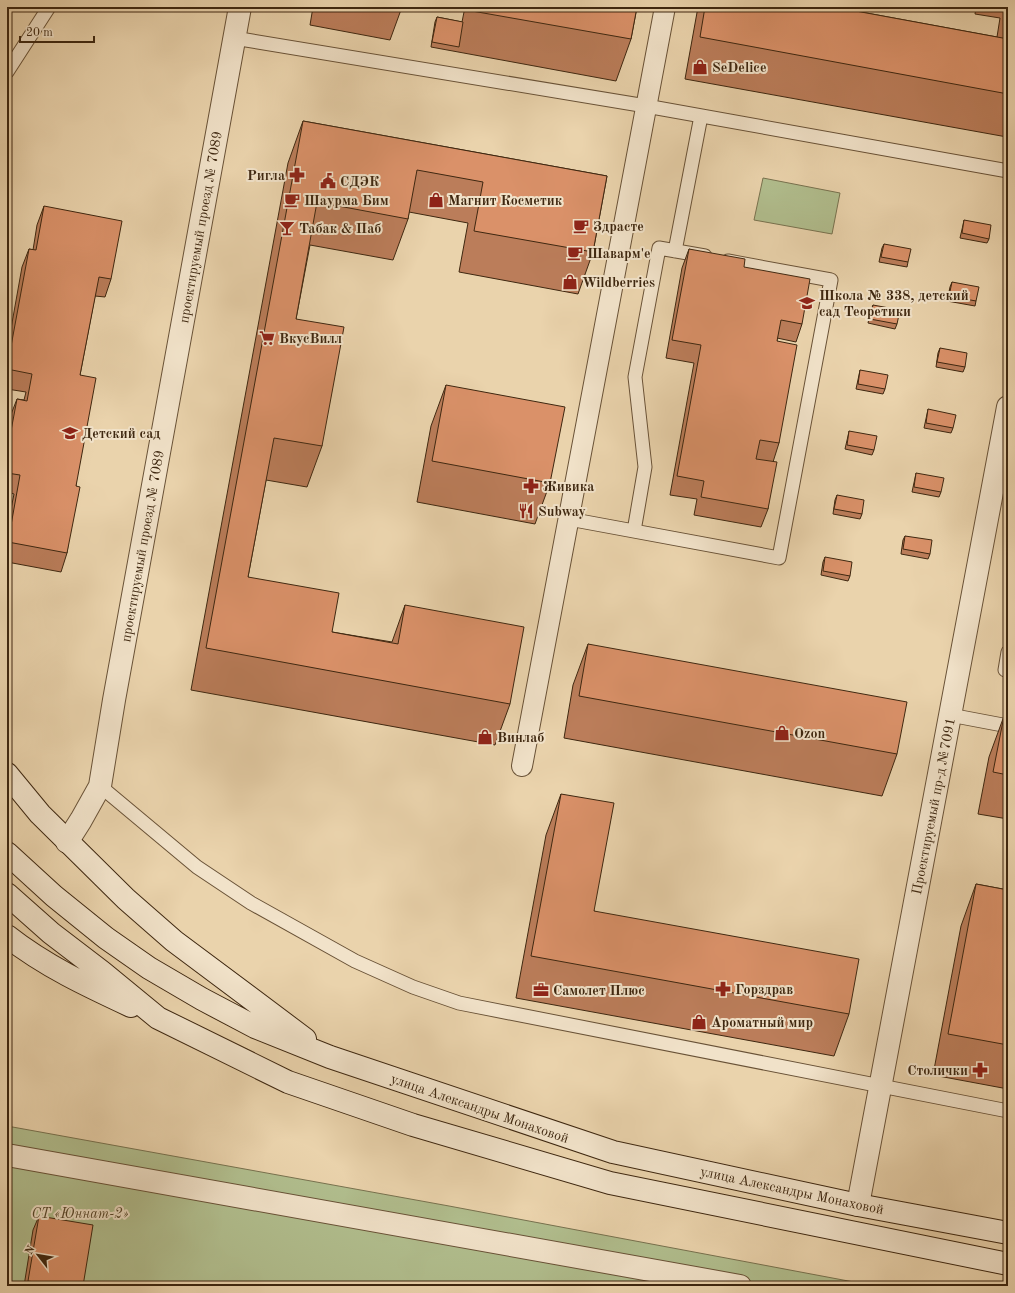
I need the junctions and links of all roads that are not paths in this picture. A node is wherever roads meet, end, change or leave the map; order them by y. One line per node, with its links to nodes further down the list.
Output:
1 (49, 7): 5 (lane)
2 (240, 7): 4 (main road, проектируемый проезд № 7089)
3 (665, 7): 6 (street)
4 (234, 38): 6 (lane); 19 (main road, проектируемый проезд № 7089)
5 (7, 72)
6 (646, 106): 7 (lane); 11 (street)
7 (701, 116): 8 (lane); 9 (lane)
8 (1008, 171)
9 (675, 251): 12 (lane); 12 (lane)
10 (1008, 408): 15 (main road, Проектируемый пр-д №7091)
11 (569, 518): 12 (lane); 17 (street)
12 (634, 531)
13 (1008, 652): 14 (lane)
14 (1008, 670)
15 (950, 715): 16 (lane); 26 (main road, Проектируемый пр-д №7091)
16 (1008, 726)
17 (522, 766)
18 (7, 774): 20 (main road)
19 (100, 786): 20 (main road, проектируемый проезд № 7089); 26 (lane)
20 (67, 842): 25 (main road)
21 (7, 853): 25 (main road, улица Александры Монаховой)
22 (7, 894): 24 (main road, улица Александры Монаховой)
23 (7, 936): 24 (main road)
24 (158, 1018): 31 (main road, улица Александры Монаховой)
25 (330, 1057): 29 (main road, улица Александры Монаховой)
26 (880, 1087): 27 (lane); 29 (main road, Проектируемый пр-д №7091)
27 (1008, 1111)
28 (7, 1155): 32 (main road)
29 (858, 1205): 30 (main road, улица Александры Монаховой)
30 (1008, 1233)
31 (1008, 1264)
32 (740, 1286)

